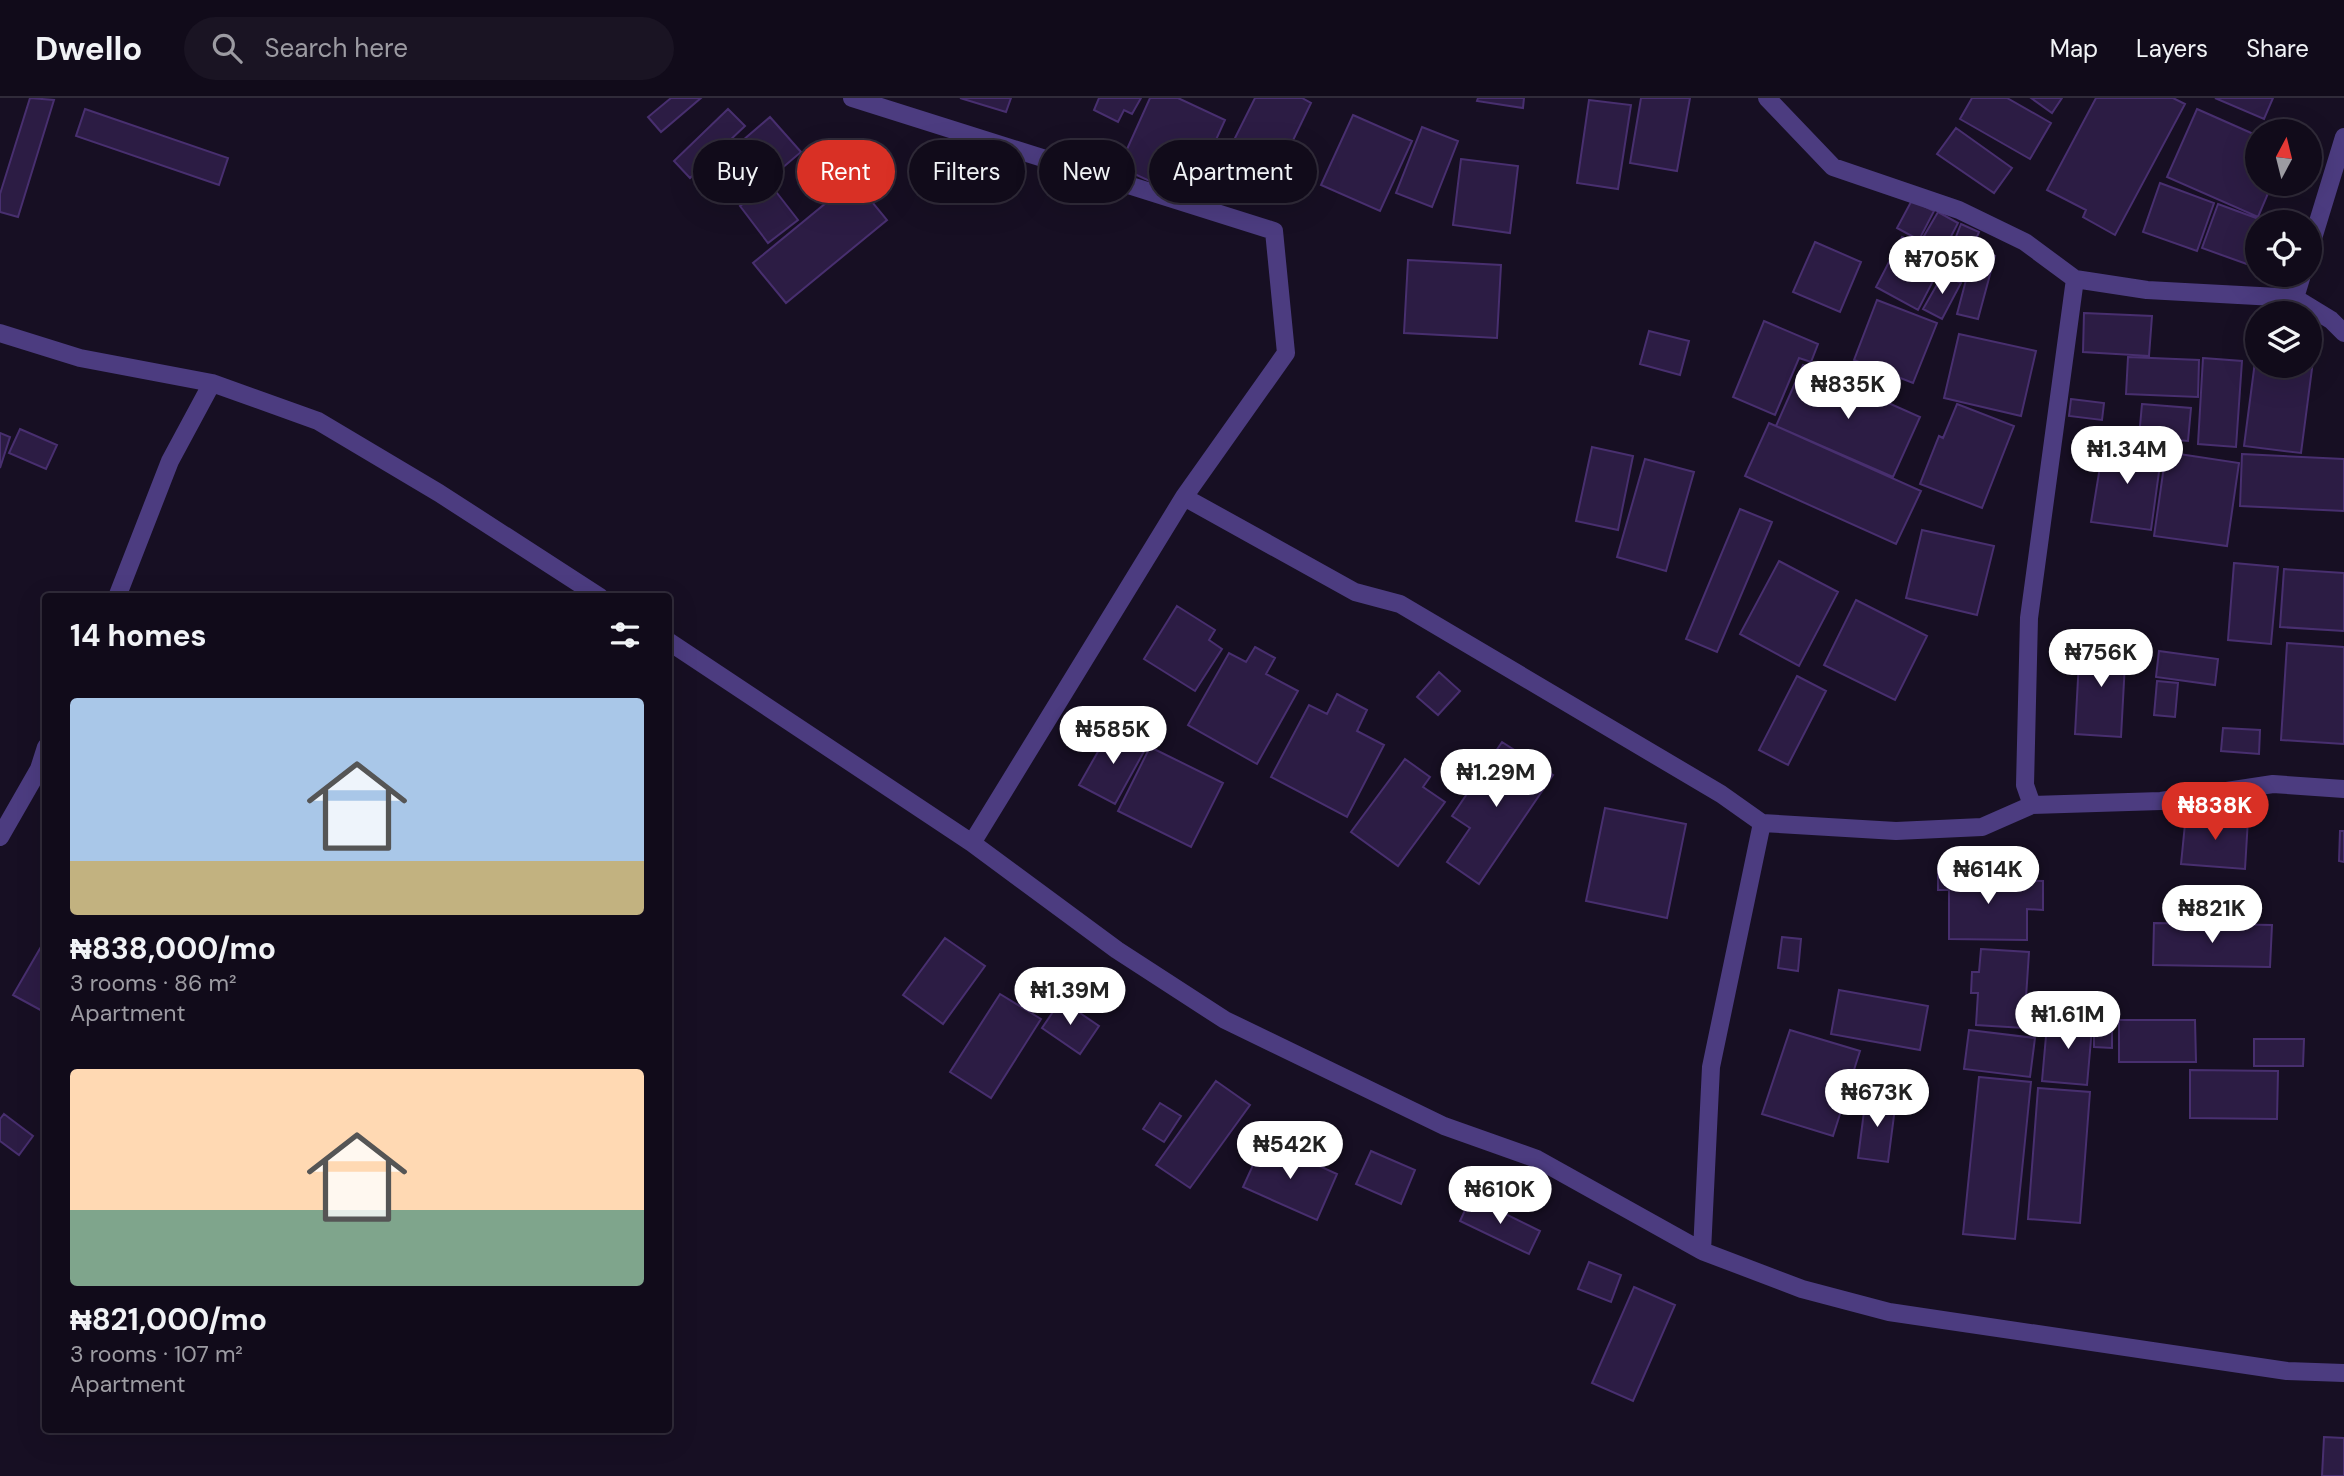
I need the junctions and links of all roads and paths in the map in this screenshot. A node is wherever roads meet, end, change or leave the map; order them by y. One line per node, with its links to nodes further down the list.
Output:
1 (852, 98): 11 (street)
2 (1767, 98): 5 (street)
3 (2344, 137): 4 (street)
4 (2322, 210)
5 (2075, 279): 7 (street); 17 (street)
6 (2298, 287): 7 (street)
7 (2295, 298): 8 (street)
8 (2344, 332)
9 (0, 333): 10 (street)
10 (212, 383): 12 (street); 13 (street)
11 (1184, 497): 18 (street); 20 (street)
12 (119, 593)
13 (594, 593)
14 (672, 644): 20 (street)
15 (42, 760): 19 (street)
16 (2344, 789): 17 (street)
17 (2032, 805): 18 (street)
18 (1762, 823): 21 (street)
19 (0, 837)
20 (972, 843): 21 (street)
21 (1702, 1251): 22 (street)
22 (2344, 1373)

